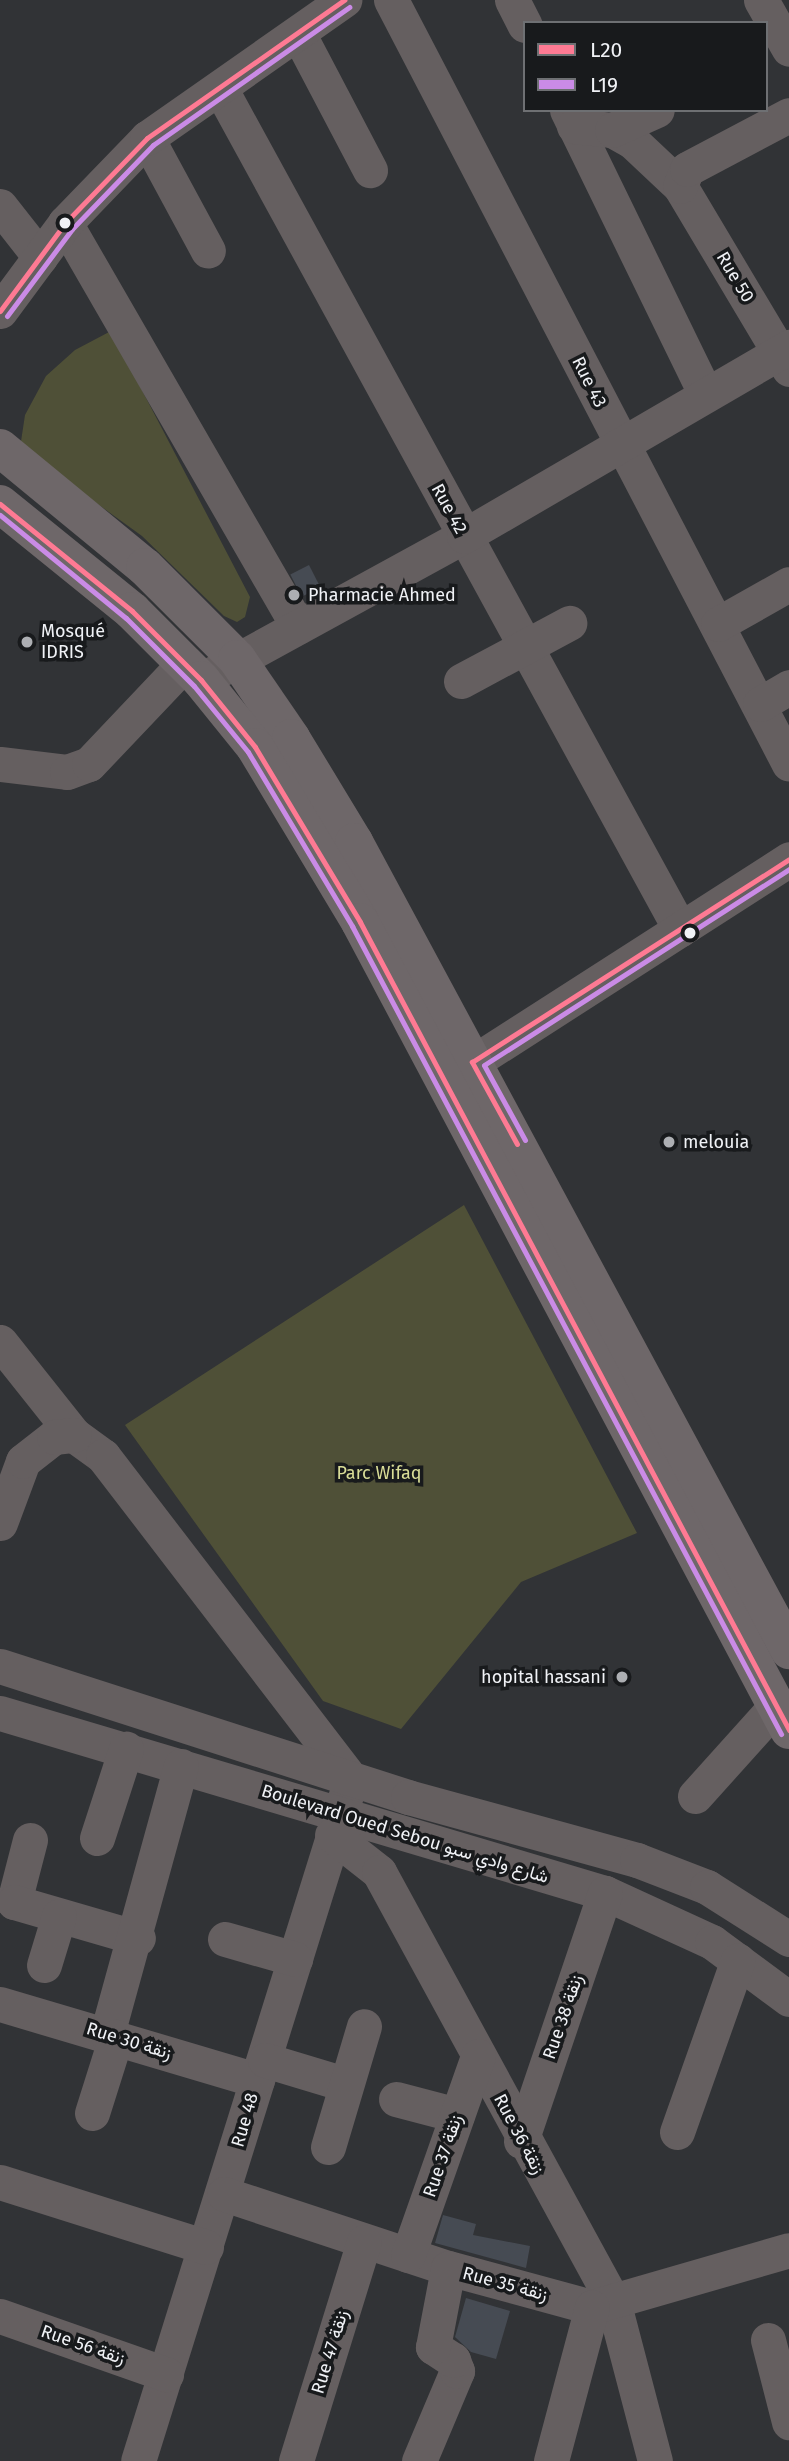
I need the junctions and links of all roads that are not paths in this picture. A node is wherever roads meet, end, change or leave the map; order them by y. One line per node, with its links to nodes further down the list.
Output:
1 (344, 0): 6 (street)
2 (391, 0): 23 (street, Rue 43)
3 (513, 0): 5 (street)
4 (761, 0): 7 (street)
5 (523, 21)
6 (298, 33): 8 (street); 14 (street)
7 (789, 49)
8 (220, 88): 13 (street); 26 (street, Rue 42)
9 (652, 112): 12 (street)
10 (789, 115): 15 (street)
11 (570, 118): 12 (street); 22 (street)
12 (612, 130): 15 (street, Rue 50)
13 (147, 138): 17 (street); 18 (street)
14 (370, 170)
15 (680, 186): 21 (street, Rue 50)
16 (0, 206): 19 (street)
17 (65, 223): 19 (street); 30 (street)
18 (208, 251)
19 (40, 257): 20 (street)
20 (0, 311)
21 (786, 356): 22 (street)
22 (705, 393): 23 (street)
23 (620, 441): 26 (street); 29 (street, Rue 43)
24 (0, 448): 32 (main road)
25 (0, 504): 33 (main road)
26 (464, 536): 30 (street); 31 (street, Rue 42)
27 (789, 584): 29 (street)
28 (569, 623): 31 (street)
29 (718, 624): 35 (street, Rue 43)
30 (298, 626): 32 (street)
31 (526, 645): 34 (street); 39 (street, Rue 42)
32 (237, 659): 33 (street); 40 (main road)
33 (193, 672): 36 (street); 40 (main road)
34 (461, 681)
35 (775, 696): 37 (street, Rue 43)
36 (0, 764)
37 (789, 764)
38 (789, 859): 39 (street)
39 (680, 929): 40 (street)
40 (458, 1071): 44 (main road); 45 (main road)
41 (4, 1356): 42 (street)
42 (74, 1434): 43 (street); 52 (street)
43 (0, 1523)
44 (730, 1539): 45 (main road); 46 (main road)
45 (696, 1558): 48 (main road)
46 (789, 1650)
47 (0, 1665): 52 (street, Boulevard Oued Sebou شارع وادي سبو)
48 (785, 1712): 53 (street)
49 (0, 1713): 50 (street, Boulevard Oued Sebou شارع وادي سبو)
50 (126, 1749): 51 (street, Boulevard Oued Sebou شارع وادي سبو); 55 (street)
51 (181, 1766): 54 (street, Boulevard Oued Sebou شارع وادي سبو); 59 (street)
52 (351, 1779): 54 (street, Rue 48); 61 (street, Boulevard Oued Sebou شارع وادي سبو)
53 (695, 1796)
54 (335, 1825): 57 (street, Boulevard Oued Sebou شارع وادي سبو); 62 (street, Rue 48); 69 (street, Rue 36 زنقة)
55 (97, 1839)
56 (30, 1840): 58 (street)
57 (605, 1893): 63 (street, Boulevard Oued Sebou شارع وادي سبو); 76 (street, Rue 38 زنقة)
58 (59, 1916): 59 (street); 64 (street)
59 (138, 1938): 68 (street)
60 (225, 1939): 62 (street)
61 (789, 1939)
62 (295, 1959): 70 (street, Rue 48)
63 (738, 1960): 65 (street, Boulevard Oued Sebou شارع وادي سبو); 75 (street)
64 (44, 1965)
65 (789, 1999)
66 (1, 2006): 68 (street, Rue 30 زنقة)
67 (364, 2026): 71 (street)
68 (112, 2036): 70 (street, Rue 30 زنقة); 73 (street)
69 (478, 2056): 74 (street, Rue 37 زنقة); 76 (street, Rue 36 زنقة)
70 (261, 2070): 71 (street, Rue 30 زنقة); 79 (street, Rue 48)
71 (345, 2084): 77 (street)
72 (396, 2099): 74 (street)
73 (92, 2113)
74 (457, 2115): 83 (street, Rue 37 زنقة)
75 (677, 2133)
76 (521, 2141): 85 (street, Rue 36 زنقة)
77 (328, 2147)
78 (0, 2182): 81 (street)
79 (224, 2194): 80 (street, Rue 35 زنقة); 81 (street, Rue 48)
80 (364, 2242): 83 (street, Rue 35 زنقة); 91 (street, Rue 47 زنقة)
81 (206, 2247): 88 (street, Rue 48)
82 (789, 2250): 85 (street)
83 (408, 2255): 84 (street, Rue 35 زنقة)
84 (447, 2269): 85 (street, Rue 35 زنقة); 92 (street)
85 (602, 2304): 93 (street); 94 (street, Rue 36 زنقة)
86 (0, 2316): 88 (street, Rue 56 زنقة)
87 (768, 2340): 89 (street)
88 (166, 2374): 90 (street, Rue 48)
89 (789, 2419)
90 (138, 2461)
91 (296, 2461)
92 (419, 2461)
93 (551, 2461)
94 (655, 2461)

